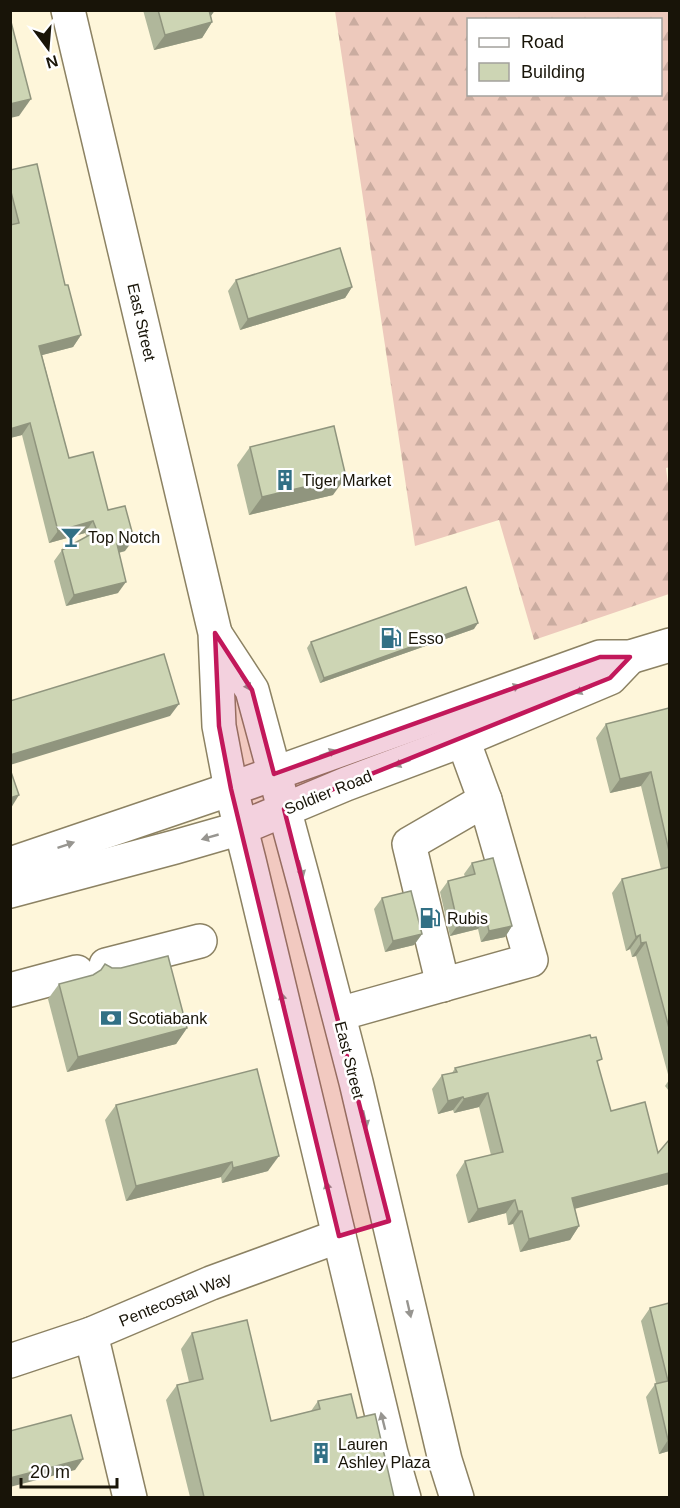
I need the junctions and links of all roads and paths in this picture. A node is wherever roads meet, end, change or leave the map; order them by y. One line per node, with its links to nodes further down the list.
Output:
1 (68, 10): 2 (main road, East Street)
2 (215, 633): 6 (main road, East Street, one-way to 6); 7 (main road, East Street)
3 (669, 645): 4 (main road, Soldier Road)
4 (630, 657): 5 (main road, Soldier Road, one-way to 5); 6 (main road, Soldier Road, one-way to 4)
5 (463, 740): 8 (main road); 9 (main road, Soldier Road, one-way to 9)
6 (273, 774): 7 (main road, Soldier Road); 9 (main road, East Street)
7 (231, 789): 10 (main road, East Street); 11 (main road, Soldier Road, one-way to 7)
8 (485, 800): 14 (main road); 14 (main road)
9 (284, 810): 10 (main road, Soldier Road); 16 (main road, East Street, one-way to 16)
10 (241, 828): 12 (main road, Soldier Road, one-way to 12); 18 (main road, East Street, one-way to 10)
11 (10, 864)
12 (10, 891)
13 (200, 941): 15 (main road)
14 (443, 985): 16 (main road)
15 (10, 990)
16 (339, 1014): 17 (main road, East Street, one-way to 17)
17 (389, 1221): 18 (main road, Pentecostal Way); 23 (main road, East Street, one-way to 23)
18 (339, 1236): 19 (main road, Pentecostal Way); 22 (main road, East Street, one-way to 18)
19 (91, 1334): 20 (main road, Pentecostal Way); 21 (main road)
20 (10, 1361)
21 (130, 1497)
22 (404, 1497)
23 (457, 1497)

